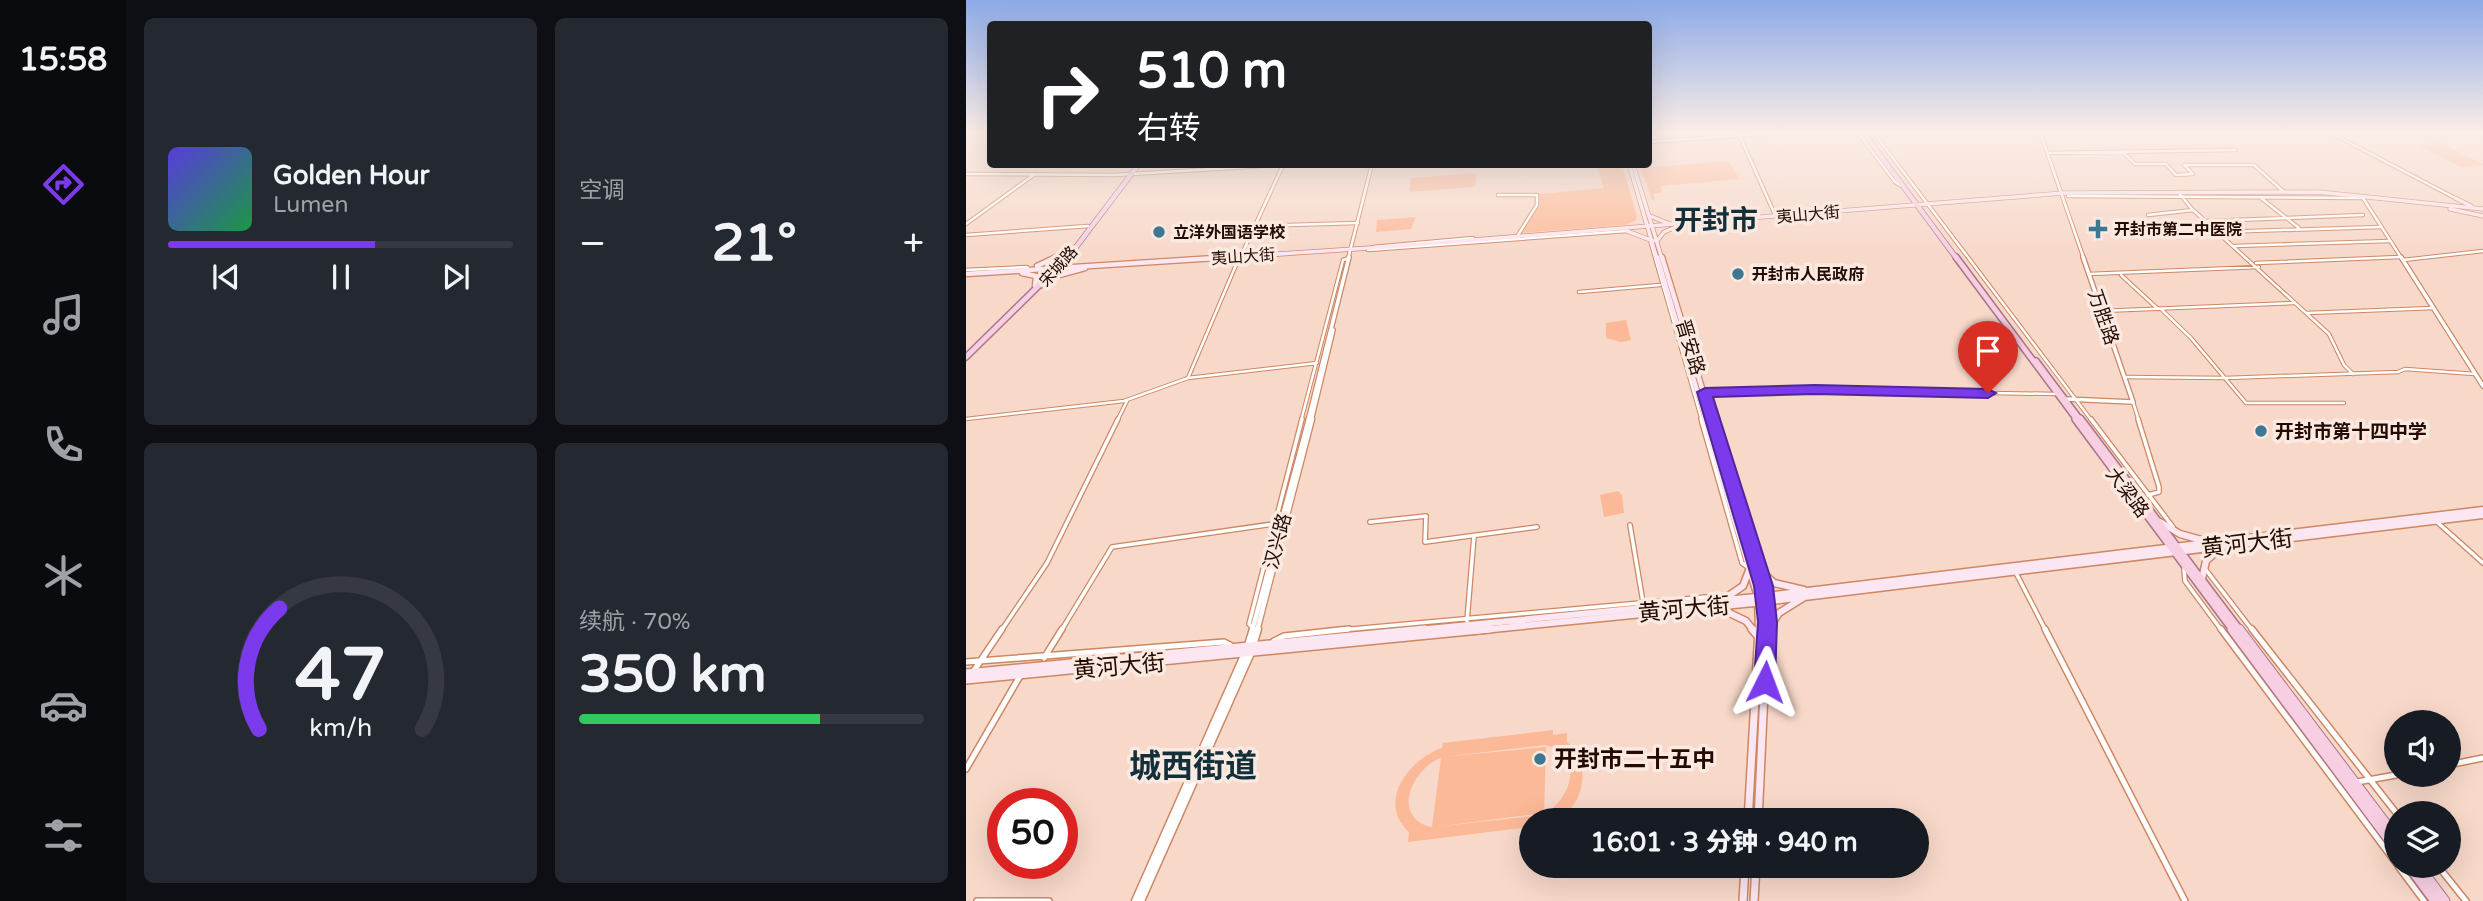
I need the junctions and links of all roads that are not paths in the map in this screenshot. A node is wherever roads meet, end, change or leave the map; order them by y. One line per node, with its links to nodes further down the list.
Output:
1 (1035, 174): 36 (street)
2 (1039, 174): 17 (street)
3 (1144, 174): 17 (street)
4 (1279, 174): 37 (street)
5 (1370, 174): 35 (street, 汉兴路)
6 (1371, 174): 52 (street, 汉兴路)
7 (1634, 174): 31 (main road, 晋安路)
8 (1757, 174): 32 (street)
9 (1894, 174): 25 (main road, 大梁路)
10 (1897, 174): 25 (main road, 大梁路)
11 (1901, 174): 25 (street)
12 (2054, 174): 20 (street, 万胜路)
13 (2175, 174): 14 (street)
14 (2192, 174)
15 (2264, 174): 18 (street)
16 (2409, 174): 24 (street)
17 (1129, 175): 38 (main road, 宋城路); 54 (main road, 宋城路)
18 (2284, 192): 21 (main road, 夷山大街); 26 (main road, 夷山大街)
19 (1498, 195): 47 (street)
20 (2060, 195): 21 (main road, 夷山大街); 21 (main road, 夷山大街); 25 (main road, 夷山大街); 64 (street, 万胜路)
21 (2181, 195): 22 (street); 23 (main road, 夷山大街); 27 (street)
22 (2260, 197): 23 (street); 33 (street)
23 (2363, 198): 28 (main road, 夷山大街); 41 (street)
24 (2455, 198): 26 (main road); 28 (main road)
25 (1922, 206): 32 (main road, 夷山大街); 39 (main road, 夷山大街); 85 (main road, 大梁路); 86 (main road, 大梁路); 87 (street)
26 (2476, 208): 28 (main road, 夷山大街)
27 (2193, 211): 29 (street); 34 (street)
28 (2483, 211)
29 (2148, 215)
30 (2363, 215): 33 (street)
31 (1647, 216): 39 (main road); 42 (main road, 晋安路); 44 (main road)
32 (1776, 217): 39 (main road, 夷山大街)
33 (2286, 218): 34 (street); 43 (street)
34 (2206, 221): 45 (street)
35 (1358, 223): 37 (street); 52 (street, 汉兴路)
36 (966, 224)
37 (1256, 224): 40 (street); 55 (street)
38 (1088, 226): 46 (street); 54 (main road, 宋城路)
39 (1676, 226): 42 (main road, 夷山大街); 48 (main road)
40 (1217, 227)
41 (2382, 227): 43 (street); 49 (street)
42 (1651, 228): 44 (main road, 夷山大街); 48 (main road, 晋安路)
43 (2300, 229): 45 (street)
44 (1627, 230): 47 (street); 48 (main road); 51 (main road, 夷山大街)
45 (2219, 232): 50 (street)
46 (966, 235)
47 (1518, 235): 51 (street)
48 (1653, 240): 67 (main road, 晋安路); 84 (main road, 晋安路)
49 (2390, 241): 50 (street); 56 (street)
50 (2235, 246): 57 (street)
51 (1369, 249): 52 (main road, 夷山大街)
52 (1352, 250): 55 (main road, 夷山大街); 77 (street, 汉兴路); 120 (street, 汉兴路)
53 (2483, 251): 56 (street)
54 (1069, 253): 58 (main road); 60 (main road, 宋城路); 61 (main road)
55 (1240, 257): 58 (main road, 夷山大街); 81 (street)
56 (2402, 258): 57 (street); 71 (street)
57 (2254, 263): 59 (street)
58 (1091, 266): 60 (main road, 夷山大街); 66 (main road)
59 (2259, 267): 65 (street); 70 (street)
60 (1056, 268): 61 (main road, 夷山大街); 62 (main road, 夷山大街); 66 (main road, 宋城路); 68 (main road, 宋城路)
61 (1029, 269): 62 (main road); 63 (street)
62 (1019, 271): 63 (main road, 夷山大街); 68 (main road)
63 (966, 273)
64 (2089, 274): 65 (street); 73 (street, 万胜路)
65 (2121, 275): 72 (street)
66 (1042, 285): 76 (main road, 宋城路)
67 (1663, 285): 69 (street); 106 (main road, 晋安路)
68 (1035, 286): 75 (main road, 宋城路)
69 (1579, 292)
70 (2296, 303): 72 (street); 74 (street)
71 (2433, 308): 74 (street); 78 (street)
72 (2161, 310): 73 (street); 82 (street)
73 (2102, 311): 80 (street, 万胜路)
74 (2306, 313): 79 (street)
75 (966, 351)
76 (966, 357)
77 (1320, 362): 81 (street); 97 (street, 汉兴路); 98 (street)
78 (2475, 374): 79 (street); 83 (street)
79 (2354, 375): 82 (street)
80 (2124, 377): 82 (street); 89 (street, 万胜路)
81 (1188, 378): 88 (street)
82 (2226, 379): 90 (street)
83 (2483, 386)
84 (1705, 392): 85 (street); 106 (main road, 晋安路)
85 (2056, 394): 104 (main road, 大梁路)
86 (2065, 399): 87 (street); 94 (main road, 大梁路)
87 (2076, 400): 89 (street); 92 (street)
88 (1127, 401): 91 (street); 122 (street)
89 (2133, 402): 92 (street, 万胜路)
90 (2344, 403)
91 (966, 419)
92 (2148, 495): 101 (street)
93 (2483, 512): 95 (main road, 黄河大街); 103 (main road, 黄河大街)
94 (2152, 516): 101 (main road); 104 (main road, 大梁路)
95 (2436, 520): 103 (main road, 黄河大街); 105 (street)
96 (1370, 522): 102 (street)
97 (1282, 523): 98 (street); 116 (street, 汉兴路)
98 (1274, 524): 116 (street); 121 (street)
99 (1630, 525): 114 (street)
100 (1538, 527): 102 (street)
101 (2175, 532): 103 (main road)
102 (1474, 536): 115 (street)
103 (2221, 544): 104 (main road, 黄河大街); 108 (main road)
104 (2174, 550): 107 (main road, 大梁路); 109 (main road, 黄河大街); 110 (main road, 大梁路); 111 (main road, 黄河大街)
105 (2483, 563)
106 (1754, 568): 111 (main road); 112 (main road, 晋安路); 113 (main road)
107 (2184, 568): 137 (main road, 大梁路); 138 (street)
108 (2203, 568): 110 (main road); 131 (street)
109 (2016, 573): 111 (main road, 黄河大街); 151 (street)
110 (2202, 582): 132 (main road, 大梁路)
111 (1808, 594): 112 (main road, 黄河大街); 117 (main road)
112 (1762, 599): 113 (main road, 黄河大街); 113 (main road, 黄河大街); 117 (main road, 晋安路); 118 (main road, 晋安路)
113 (1721, 602): 114 (main road, 黄河大街); 118 (main road); 120 (main road, 黄河大街)
114 (1643, 605): 115 (main road, 黄河大街)
115 (1467, 622): 120 (main road, 黄河大街)
116 (1254, 629): 120 (street, 汉兴路)
117 (1767, 631): 135 (main road, 晋安路)
118 (1758, 636): 134 (main road, 晋安路)
119 (1235, 647): 120 (main road, 黄河大街); 121 (street); 124 (main road, 黄河大街)
120 (1249, 650): 125 (main road, 黄河大街); 147 (street, 汉兴路); 148 (street, 汉兴路)
121 (1044, 658): 122 (street)
122 (981, 661): 123 (street); 124 (street)
123 (966, 662)
124 (969, 672)
125 (1021, 675): 126 (main road, 黄河大街); 129 (street)
126 (966, 680)
127 (2483, 758): 128 (street)
128 (2461, 762)
129 (966, 769)
130 (2384, 777): 131 (street)
131 (2370, 780): 132 (street); 133 (street)
132 (2355, 783): 136 (main road, 大梁路)
133 (2387, 801)
134 (1749, 808)
135 (1759, 808)
136 (2384, 820)
137 (2384, 833)
138 (2384, 848)
139 (1744, 878): 149 (main road)
140 (1755, 878): 150 (main road)
141 (2407, 878): 152 (street)
142 (2418, 878): 153 (main road)
143 (2427, 878): 154 (main road)
144 (2448, 878): 155 (street)
145 (977, 901): 146 (street)
146 (1049, 901)
147 (1135, 901)
148 (1140, 901)
149 (1743, 901)
150 (1754, 901)
151 (2185, 901)
152 (2424, 901)
153 (2435, 901)
154 (2445, 901)
155 (2466, 901)

